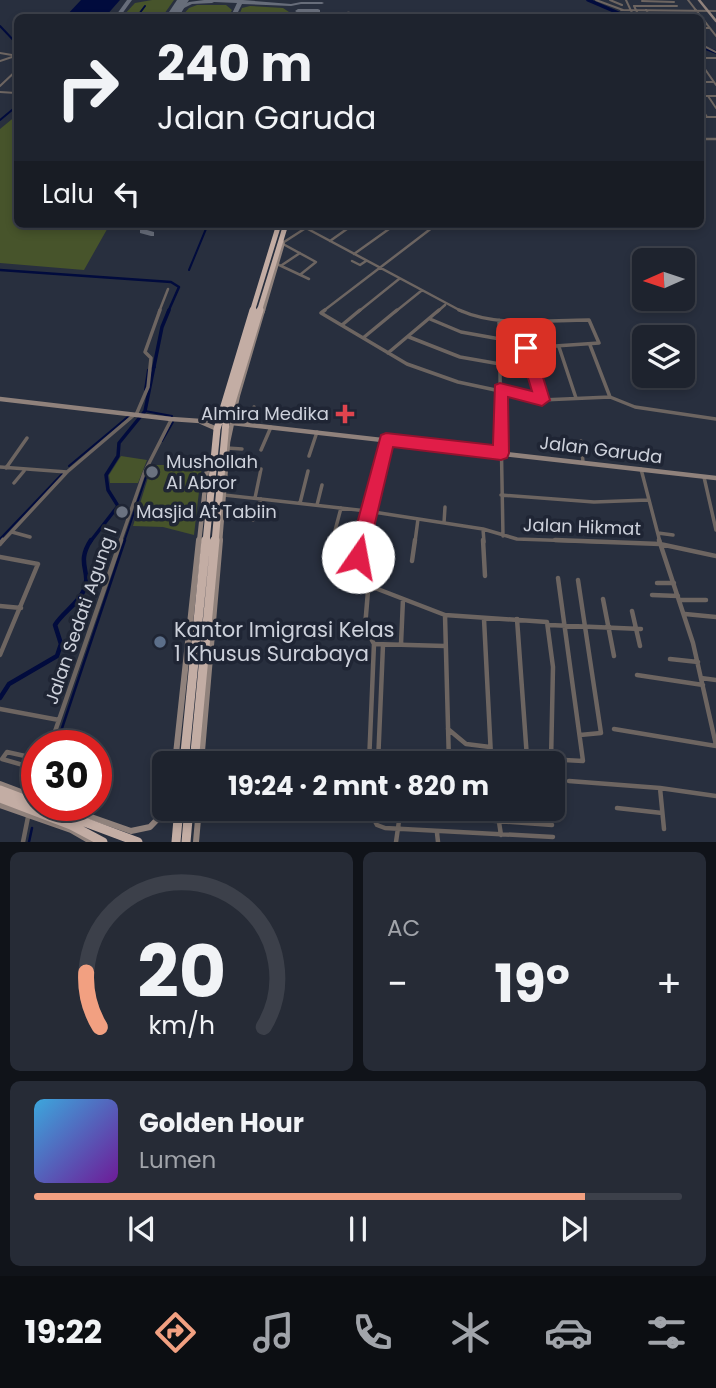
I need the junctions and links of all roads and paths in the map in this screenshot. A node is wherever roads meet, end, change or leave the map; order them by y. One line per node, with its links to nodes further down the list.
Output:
1 (596, 0): 11 (street)
2 (610, 0): 6 (street); 11 (street)
3 (626, 0): 16 (street)
4 (688, 0): 19 (street)
5 (699, 0): 14 (street)
6 (616, 1): 12 (street)
7 (645, 1): 8 (street)
8 (655, 1): 9 (street)
9 (664, 1): 10 (street)
10 (673, 1): 13 (street)
11 (603, 3): 16 (street)
12 (622, 5)
13 (677, 6): 16 (street); 18 (street)
14 (705, 7): 15 (street); 20 (street)
15 (712, 7)
16 (633, 10): 17 (street); 22 (street); 23 (street)
17 (646, 10): 18 (street); 24 (street)
18 (679, 11): 19 (street); 25 (street)
19 (696, 11): 20 (street); 26 (street)
20 (708, 11): 21 (street); 28 (street)
21 (716, 11)
22 (633, 14)
23 (636, 14)
24 (648, 14)
25 (681, 14)
26 (698, 14)
27 (704, 21): 30 (street)
28 (716, 21)
29 (704, 28): 30 (street)
30 (709, 28): 31 (street)
31 (716, 37)
32 (714, 58): 35 (street)
33 (0, 62): 34 (street)
34 (6, 64)
35 (716, 64)
36 (704, 66): 38 (street)
37 (14, 73): 41 (street)
38 (710, 76): 39 (street); 40 (street)
39 (716, 76)
40 (715, 83)
41 (0, 86)
42 (704, 96): 43 (street)
43 (708, 96): 44 (street); 45 (street)
44 (716, 96)
45 (716, 108)
46 (704, 112): 47 (street)
47 (707, 117): 48 (street)
48 (716, 117)
49 (279, 228): 56 (highway)
50 (285, 228): 56 (highway)
51 (306, 228): 55 (street); 56 (street)
52 (348, 228): 55 (street)
53 (390, 228): 58 (street)
54 (430, 229): 62 (street)
55 (330, 241): 58 (street)
56 (279, 244): 57 (street); 61 (street); 77 (highway)
57 (300, 253): 61 (street); 63 (street)
58 (354, 254): 60 (street)
59 (352, 261): 60 (street)
60 (366, 261): 62 (street)
61 (279, 265): 63 (street); 83 (street)
62 (378, 269): 65 (street); 72 (street)
63 (301, 274): 64 (street)
64 (309, 279)
65 (399, 279): 67 (street); 72 (street)
66 (168, 289): 89 (street)
67 (421, 291): 68 (street); 74 (street)
68 (446, 305): 69 (street); 70 (street)
69 (430, 319): 73 (street); 75 (street)
70 (499, 320): 71 (street); 75 (street)
71 (524, 322): 76 (street); 79 (street)
72 (342, 325): 74 (street)
73 (409, 337): 80 (street); 81 (street)
74 (363, 338): 80 (street)
75 (500, 339): 81 (street)
76 (590, 345): 78 (street); 84 (street)
77 (245, 346): 83 (highway); 90 (highway)
78 (559, 347): 79 (street); 85 (street)
79 (526, 348): 87 (street)
80 (388, 354): 82 (street)
81 (500, 364): 82 (street)
82 (500, 389): 87 (street); 105 (street)
83 (236, 395): 94 (street); 102 (highway)
84 (610, 397): 85 (street); 92 (street)
85 (576, 398): 87 (street)
86 (0, 399): 89 (street)
87 (542, 400)
88 (254, 407): 95 (street)
89 (134, 414): 91 (street); 114 (street)
90 (220, 417): 93 (street); 97 (highway)
91 (171, 419): 93 (street); 186 (street, Jalan Sedati Agung I)
92 (716, 419)
93 (200, 421): 97 (street)
94 (232, 423): 95 (street, Jalan Garuda); 102 (street)
95 (248, 425): 96 (street, Jalan Garuda)
96 (271, 427): 98 (street, Jalan Garuda); 104 (street)
97 (217, 429): 128 (highway)
98 (317, 432): 100 (street, Jalan Garuda); 106 (street)
99 (27, 438): 109 (street)
100 (386, 440): 105 (street, Jalan Garuda); 127 (street)
101 (581, 441): 108 (street)
102 (226, 445): 103 (street); 119 (street); 128 (highway)
103 (242, 449)
104 (261, 450)
105 (501, 453): 108 (street, Jalan Garuda); 120 (street)
106 (309, 456)
107 (208, 461): 185 (street)
108 (583, 462): 111 (street, Jalan Garuda)
109 (3, 468): 112 (street)
110 (261, 469): 121 (street)
111 (641, 469): 115 (street, Jalan Garuda); 122 (street)
112 (24, 470): 114 (street); 117 (street)
113 (308, 471): 123 (street)
114 (67, 472): 134 (street)
115 (704, 477): 116 (street, Jalan Garuda); 133 (street)
116 (716, 478)
117 (15, 483)
118 (322, 485): 124 (street)
119 (224, 495): 121 (street, Jalan Hikmat); 146 (street)
120 (501, 495): 122 (street); 137 (street)
121 (258, 498): 123 (street, Jalan Hikmat); 130 (street)
122 (648, 500): 135 (street)
123 (300, 503): 124 (street, Jalan Hikmat)
124 (317, 505): 126 (street, Jalan Hikmat)
125 (445, 507): 131 (street)
126 (341, 508): 127 (street, Jalan Hikmat); 140 (street)
127 (367, 511): 129 (street, Jalan Hikmat); 144 (street)
128 (213, 515): 146 (highway); 185 (highway)
129 (418, 519): 131 (street, Jalan Hikmat); 145 (street)
130 (253, 520)
131 (444, 523): 132 (street, Jalan Hikmat)
132 (483, 529): 137 (street, Jalan Hikmat); 147 (street)
133 (716, 530)
134 (10, 532): 138 (street); 139 (street)
135 (657, 533): 136 (street); 141 (street)
136 (673, 535)
137 (503, 536): 141 (street, Jalan Hikmat)
138 (30, 537)
139 (0, 544)
140 (331, 544)
141 (660, 544): 142 (street, Jalan Hikmat); 151 (street)
142 (716, 556)
143 (0, 557): 158 (street)
144 (358, 557)
145 (412, 561)
146 (215, 569): 191 (highway)
147 (485, 576)
148 (558, 578): 166 (street)
149 (578, 580): 167 (street)
150 (657, 583): 151 (street)
151 (674, 583): 153 (street)
152 (652, 595): 153 (street)
153 (680, 598): 156 (street); 160 (street)
154 (403, 599): 161 (street); 170 (street); 171 (street)
155 (603, 599): 168 (street)
156 (706, 600)
157 (0, 606): 158 (street)
158 (21, 608): 175 (street)
159 (632, 611): 169 (street)
160 (685, 614): 162 (street); 178 (street)
161 (445, 615): 163 (street); 173 (street)
162 (716, 617)
163 (484, 619): 164 (street); 194 (street)
164 (517, 620): 165 (street); 204 (street)
165 (549, 625): 166 (street); 205 (street)
166 (565, 625): 167 (street); 190 (street)
167 (585, 626): 168 (street); 190 (street)
168 (608, 628): 169 (street); 176 (street)
169 (639, 629): 174 (street)
170 (374, 644): 172 (street); 199 (street)
171 (401, 644): 172 (street); 173 (street)
172 (383, 645): 200 (street)
173 (445, 646): 187 (street)
174 (640, 646)
175 (0, 655)
176 (614, 656)
177 (670, 659): 178 (street)
178 (698, 662): 180 (street)
179 (637, 675): 182 (street)
180 (701, 678): 181 (street); 182 (street)
181 (716, 680)
182 (703, 685): 184 (street)
183 (0, 709): 186 (street)
184 (713, 718): 192 (street)
185 (184, 719): 195 (street); 196 (highway)
186 (59, 720): 189 (street, Jalan Sedati Agung I)
187 (447, 727): 193 (street); 201 (street)
188 (614, 729): 192 (street)
189 (56, 730)
190 (580, 735): 207 (street)
191 (200, 736): 197 (highway); 198 (street)
192 (716, 746)
193 (468, 747): 194 (street); 202 (street)
194 (490, 747): 203 (street)
195 (177, 751)
196 (184, 751)
197 (197, 751)
198 (201, 751)
199 (370, 751)
200 (379, 751)
201 (448, 751)
202 (468, 751)
203 (490, 751)
204 (526, 751)
205 (551, 751)
206 (21, 755): 208 (street)
207 (565, 761)
208 (21, 764)
209 (569, 781): 211 (street)
210 (0, 784): 213 (street)
211 (660, 788): 212 (street); 217 (street)
212 (716, 796)
213 (21, 798)
214 (1, 800): 215 (highway)
215 (21, 804)
216 (617, 808): 217 (street)
217 (662, 813): 233 (street)
218 (30, 821): 238 (street)
219 (57, 821): 239 (street)
220 (62, 821): 240 (highway)
221 (74, 821): 237 (highway)
222 (103, 821): 223 (street)
223 (158, 821)
224 (178, 821): 242 (highway)
225 (191, 821): 243 (highway)
226 (194, 821): 244 (street)
227 (374, 821): 232 (street)
228 (399, 821): 232 (street)
229 (485, 821): 230 (street)
230 (499, 822): 231 (street); 235 (street)
231 (552, 825)
232 (397, 829): 234 (street); 245 (street)
233 (664, 829)
234 (438, 832): 235 (street); 246 (street)
235 (501, 835): 236 (street)
236 (553, 837)
237 (128, 840): 241 (highway)
238 (23, 842)
239 (92, 842)
240 (103, 842)
241 (138, 842)
242 (176, 842)
243 (186, 842)
244 (197, 842)
245 (396, 842)
246 (438, 842)

